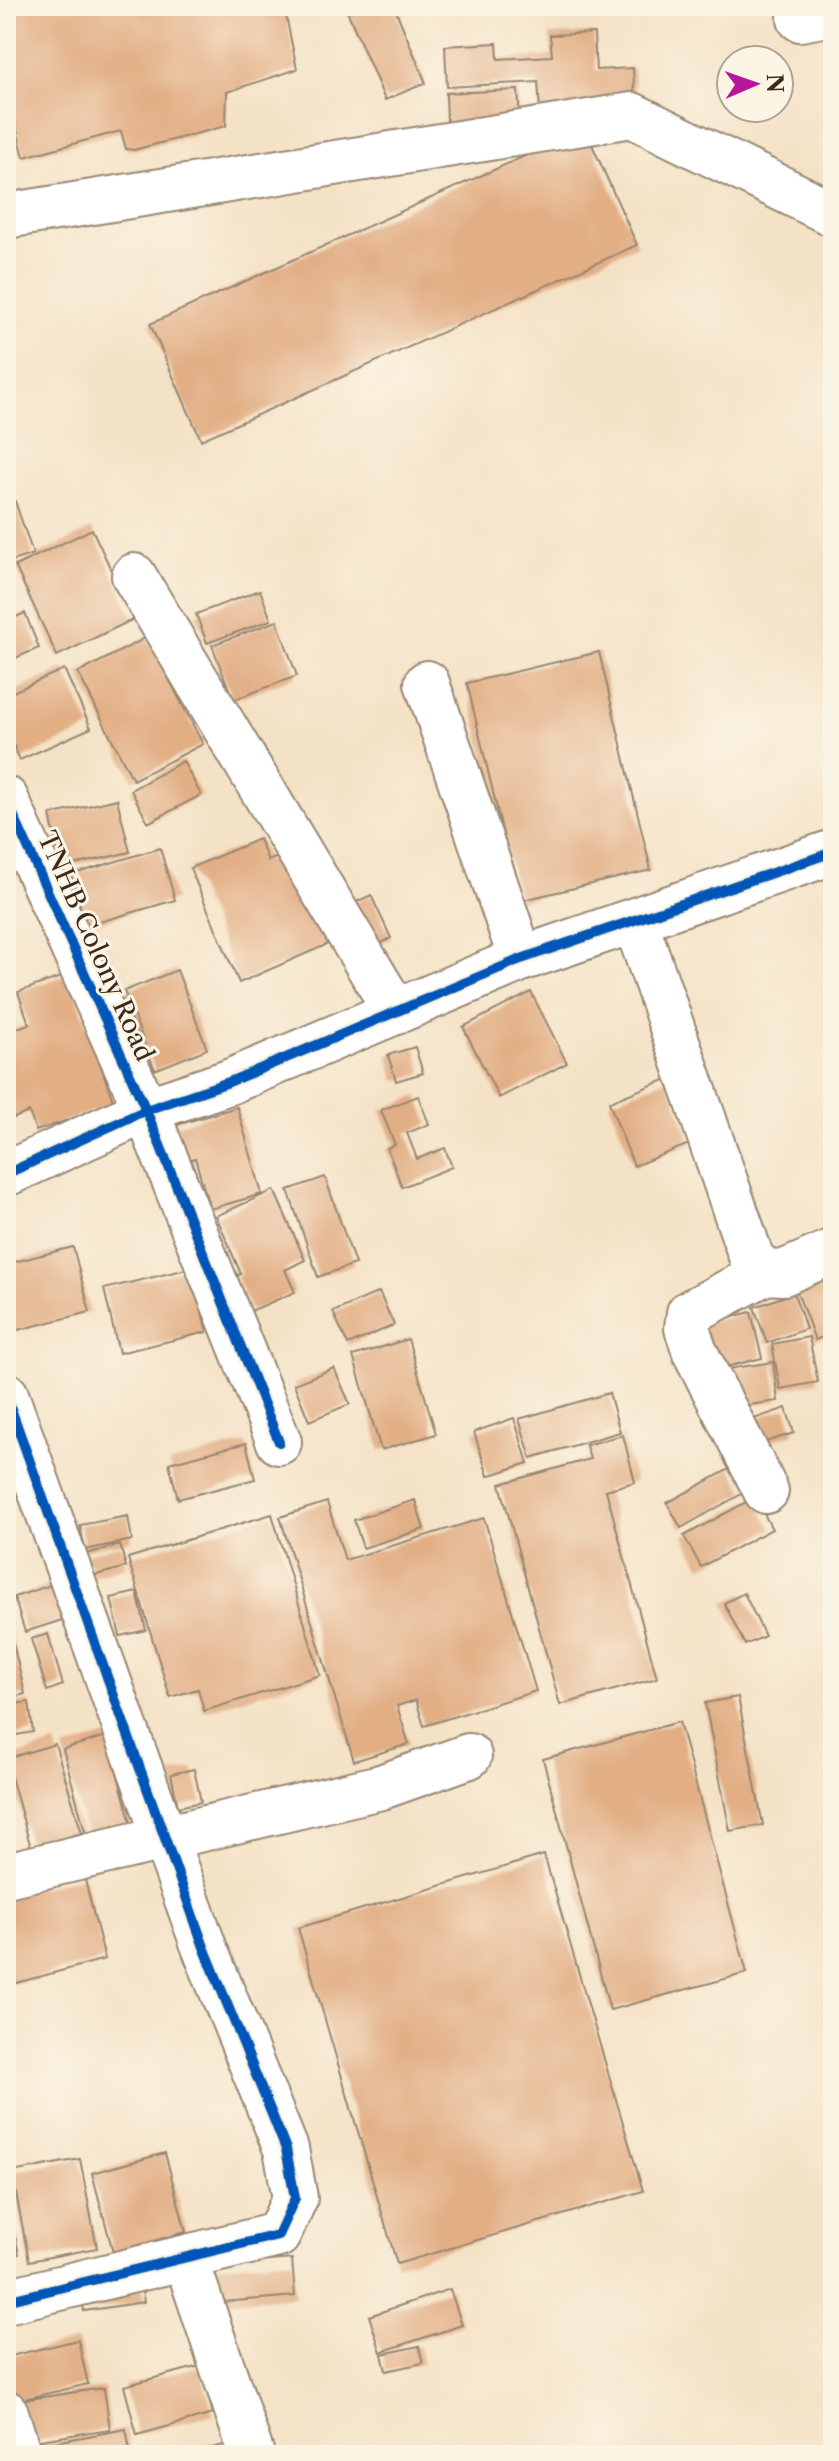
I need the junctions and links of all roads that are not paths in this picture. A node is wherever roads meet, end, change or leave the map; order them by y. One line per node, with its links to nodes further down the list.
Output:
1 (833, 214): 2 (street)
2 (6, 216)
3 (134, 576): 9 (street)
4 (427, 683): 8 (street)
5 (6, 799): 10 (street, TNHB Colony Road)
6 (833, 852): 7 (street)
7 (635, 920): 8 (street); 13 (street)
8 (521, 959): 9 (street)
9 (396, 1012): 10 (street)
10 (146, 1110): 11 (street); 15 (street, TNHB Colony Road)
11 (6, 1174)
12 (833, 1251): 13 (street)
13 (766, 1272): 16 (street)
14 (6, 1395): 18 (street)
15 (279, 1442)
16 (766, 1491)
17 (469, 1756): 18 (street)
18 (166, 1838): 19 (street); 20 (street)
19 (6, 1875)
20 (186, 2259): 21 (street); 24 (street)
21 (6, 2301)
22 (6, 2413): 23 (street)
23 (19, 2455)
24 (252, 2455)

